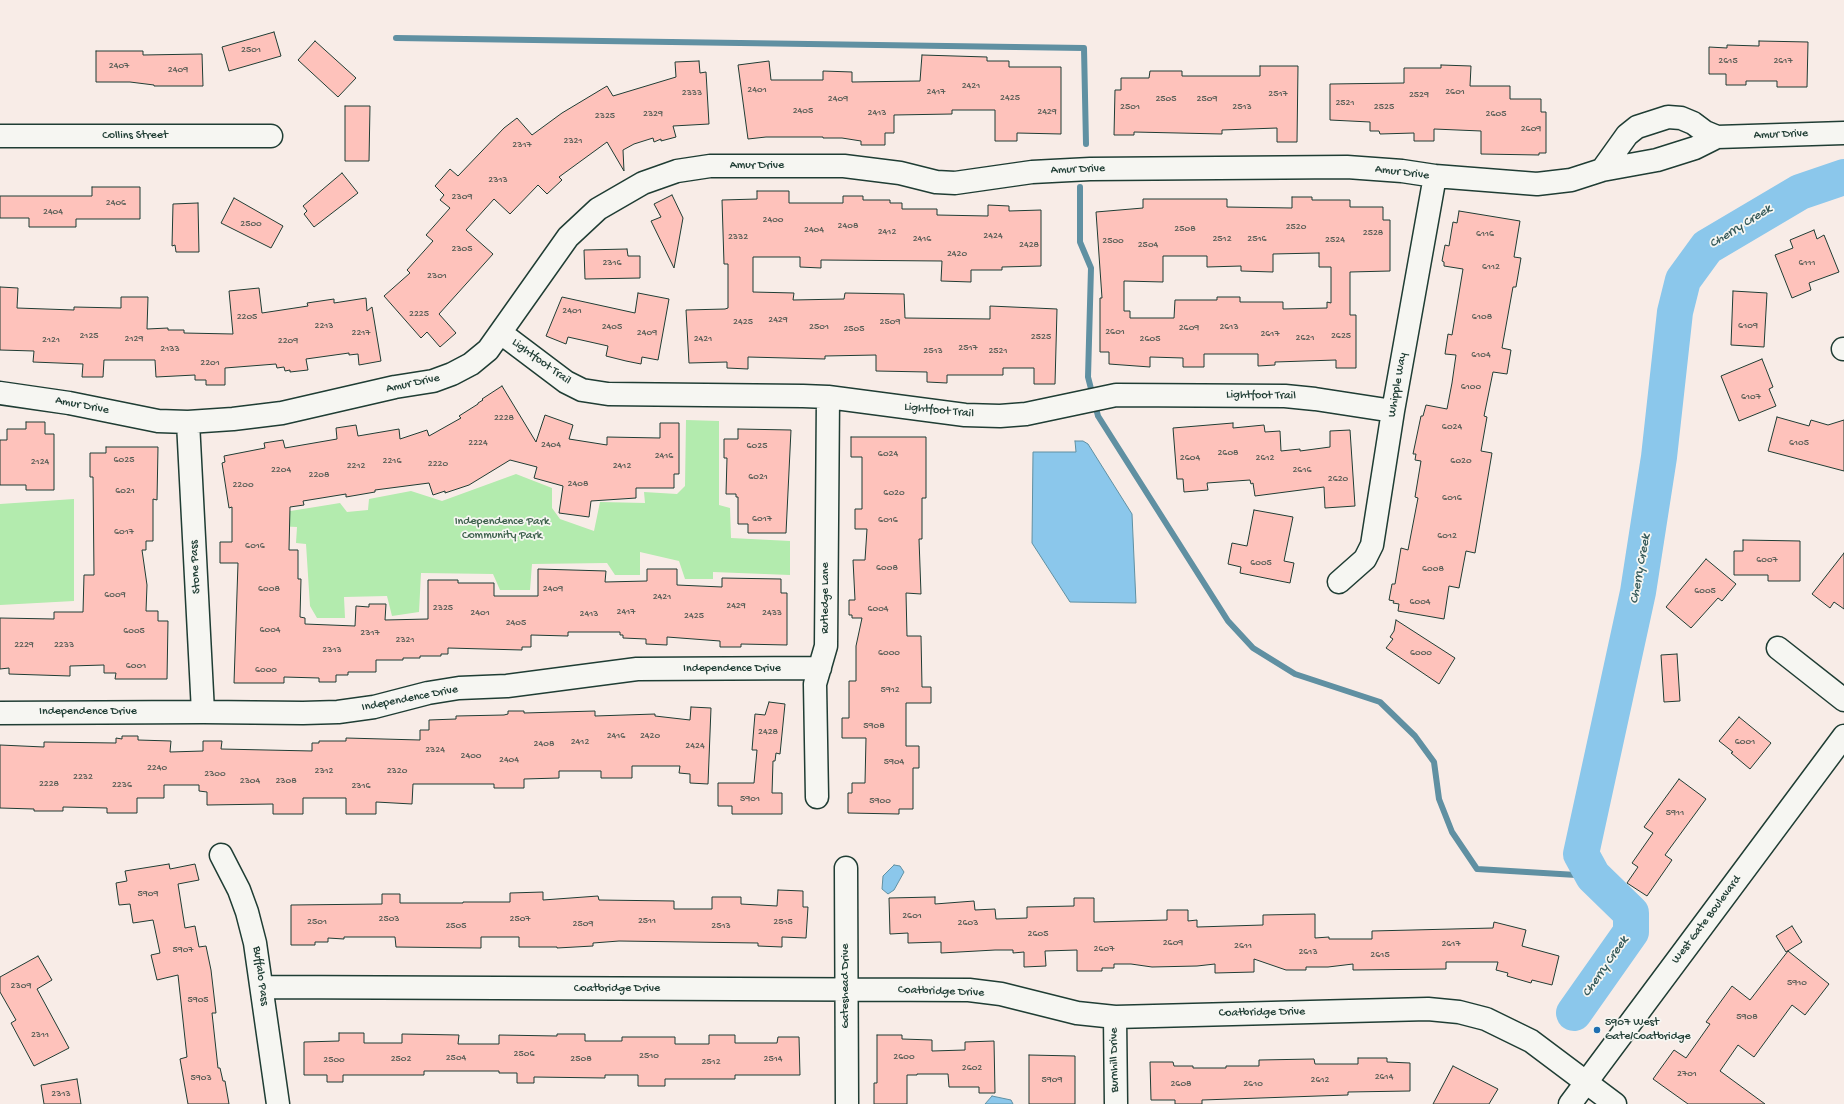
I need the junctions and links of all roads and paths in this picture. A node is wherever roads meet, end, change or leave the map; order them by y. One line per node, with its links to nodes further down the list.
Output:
1 (1844, 133): 4 (street, Amur Drive)
2 (0, 136): 3 (street, Collins Street)
3 (271, 136)
4 (1718, 137): 5 (street, Amur Drive); 5 (street, Amur Drive)
5 (1602, 170): 6 (street, Amur Drive)
6 (1435, 176): 7 (street, Amur Drive); 10 (street, Whipple Way)
7 (501, 333): 9 (street, Lightfoot Trail); 11 (street, Amur Drive)
8 (0, 394): 11 (street, Amur Drive)
9 (828, 397): 10 (street, Lightfoot Trail); 14 (street, Rutledge Lane)
10 (1393, 411): 12 (street, Whipple Way)
11 (188, 422): 16 (street, Stone Pass)
12 (1340, 582)
13 (1778, 648): 15 (street)
14 (820, 668): 16 (street, Independence Drive); 19 (street, Rutledge Lane)
15 (1844, 700)
16 (203, 712): 17 (street, Independence Drive)
17 (0, 713)
18 (1844, 736): 25 (street, West Gate Boulevard)
19 (817, 797)
20 (221, 854): 22 (street, Buffalo Pass)
21 (846, 868): 23 (street, Gateshead Drive)
22 (262, 987): 23 (street, Coatbridge Drive); 26 (street, Buffalo Pass)
23 (846, 990): 24 (street, Coatbridge Drive); 27 (street, Gateshead Drive)
24 (1115, 1017): 25 (street, Coatbridge Drive); 28 (street, Burnhill Drive)
25 (1586, 1083): 29 (street, West Gate Boulevard); 30 (street, Coatbridge Drive)
26 (278, 1104)
27 (847, 1104)
28 (1116, 1104)
29 (1570, 1104)
30 (1614, 1104)

